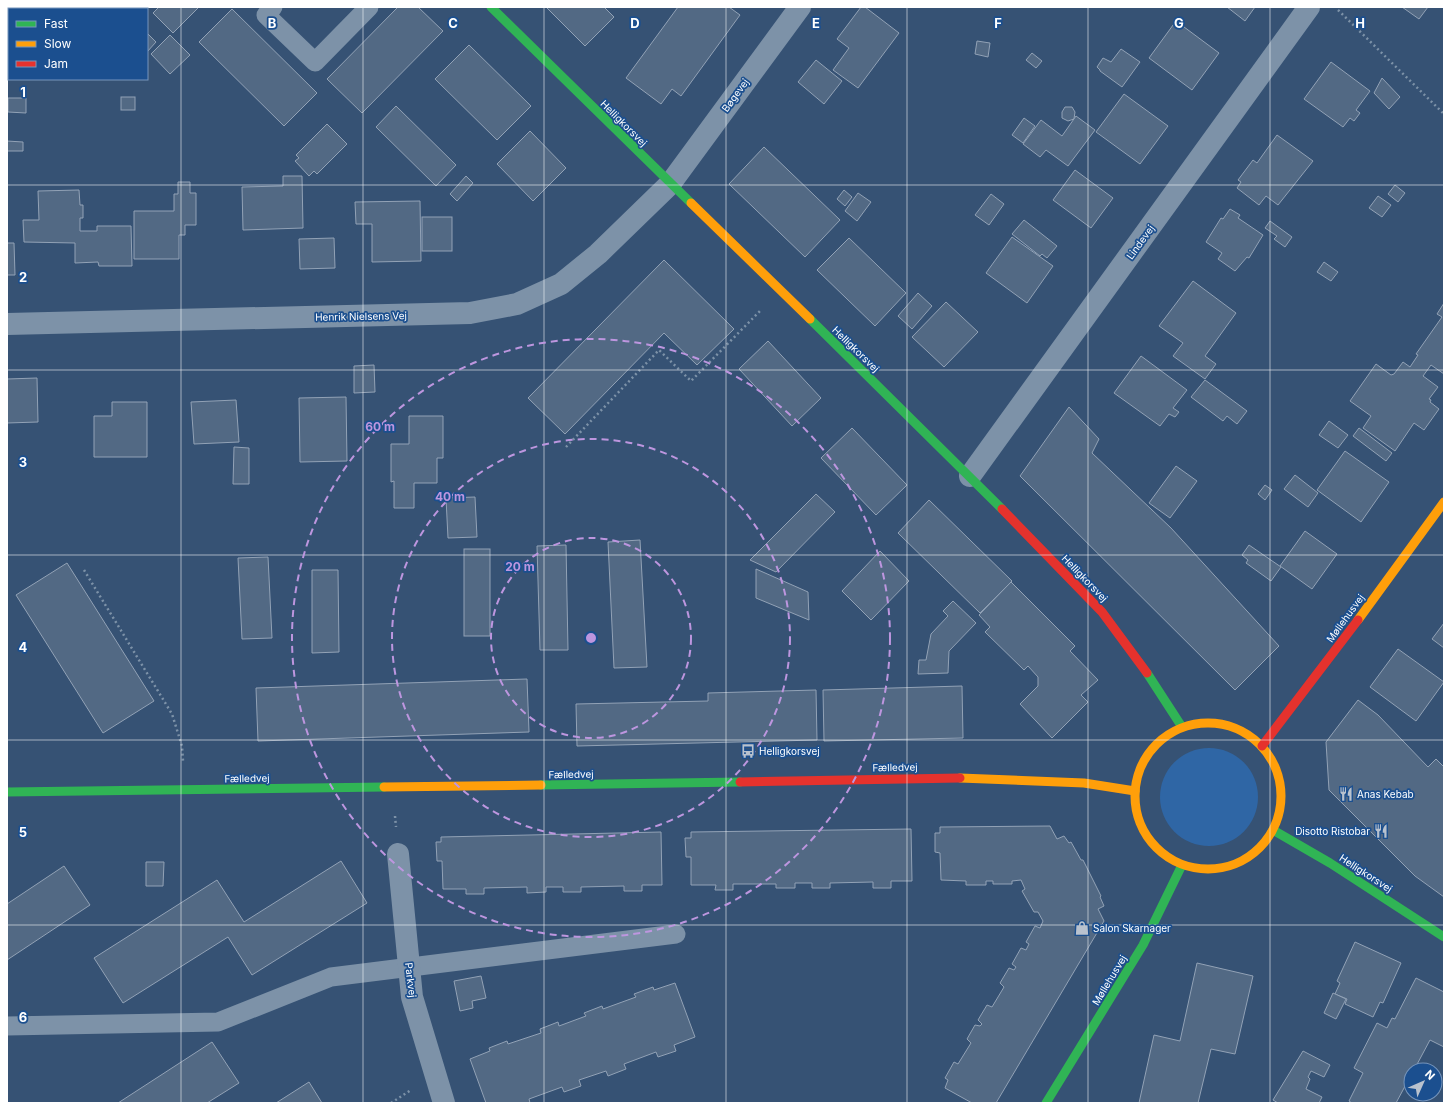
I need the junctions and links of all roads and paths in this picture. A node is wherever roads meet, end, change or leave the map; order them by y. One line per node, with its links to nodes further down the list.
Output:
1 (273, 7): 2 (lane)
2 (369, 7)
3 (490, 7): 8 (street, Helligkorsvej)
4 (800, 7): 8 (street, Bøgevej)
5 (1309, 7): 12 (street, Lindevej)
6 (1334, 7): 7 (path)
7 (1444, 114)
8 (670, 184): 9 (street, Helligkorsvej); 10 (street, Henrik Nielsens Vej)
9 (780, 290): 11 (path); 12 (street, Helligkorsvej)
10 (7, 324)
11 (566, 447)
12 (970, 476): 15 (street, Helligkorsvej)
13 (1444, 502): 16 (street, Møllehusvej)
14 (84, 570): 18 (path)
15 (1182, 727): 16 (street); 19 (street)
16 (1262, 746): 21 (street)
17 (392, 787): 18 (street, Fælledvej); 19 (street, Fælledvej); 22 (path)
18 (186, 789): 20 (street, Fælledvej)
19 (1135, 791): 23 (street)
20 (7, 792)
21 (1273, 830): 23 (street); 25 (street, Helligkorsvej)
22 (398, 854): 26 (street, Parkvej)
23 (1182, 865): 29 (street, Møllehusvej)
24 (676, 934): 26 (lane)
25 (1444, 937)
26 (409, 967): 27 (lane); 28 (street, Parkvej)
27 (7, 1026)
28 (444, 1103)
29 (1046, 1103)

